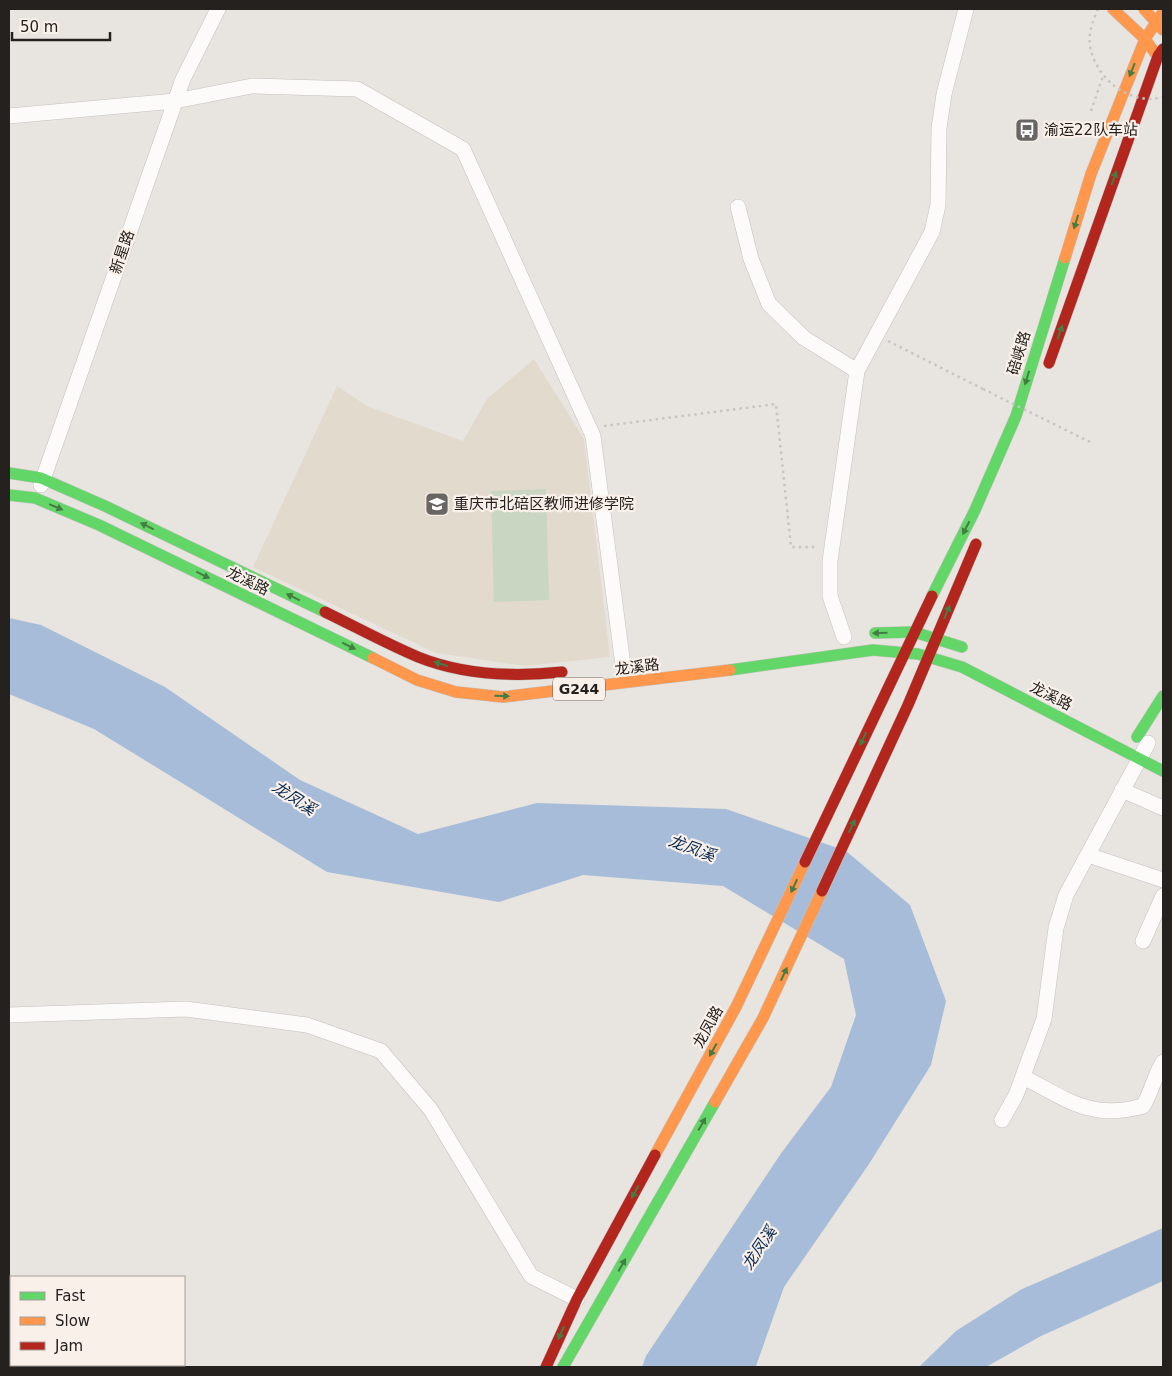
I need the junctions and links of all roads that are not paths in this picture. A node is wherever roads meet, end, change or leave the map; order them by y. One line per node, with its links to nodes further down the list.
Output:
1 (218, 9): 8 (street, 新星路)
2 (966, 9): 11 (street)
3 (1113, 9): 6 (main road)
4 (1144, 9): 5 (main road)
5 (1161, 21): 6 (main road, 碚峡路)
6 (1145, 39): 7 (main road); 18 (main road, 碚峡路, one-way to 18)
7 (1161, 55): 12 (main road, 碚峡路, one-way to 7)
8 (175, 100): 9 (street); 14 (street, 新星路); 24 (street)
9 (9, 116)
10 (738, 207): 11 (street)
11 (857, 371): 19 (street)
12 (1045, 374)
13 (9, 473): 14 (main road, 龙溪路 / G244)
14 (43, 479): 16 (street, 新星路); 25 (main road, 龙溪路 / G244, one-way to 14)
15 (9, 495): 16 (main road, 龙溪路 / G244)
16 (36, 498): 21 (main road, 龙溪路 / G244, one-way to 21)
17 (982, 529): 20 (main road, one-way to 17)
18 (914, 632): 19 (main road, one-way to 19); 20 (main road); 21 (main road, 碚峡路)
19 (848, 636)
20 (936, 637): 22 (main road); 23 (main road)
21 (905, 650): 23 (main road, 龙溪路 / G244); 26 (main road, 碚峡路)
22 (973, 652)
23 (930, 655): 29 (main road, 龙溪路 / G244); 43 (main road, one-way to 23)
24 (623, 665)
25 (576, 670)
26 (884, 695): 41 (main road, 龙凤路, one-way to 41)
27 (1163, 696): 28 (main road)
28 (1142, 740): 29 (street)
29 (1139, 758): 30 (main road, 龙溪路 / G244); 31 (street)
30 (1163, 771)
31 (1122, 790): 32 (street); 33 (street)
32 (1163, 808)
33 (1088, 855): 34 (street); 39 (street)
34 (1163, 880)
35 (1163, 896): 36 (street)
36 (1143, 941)
37 (9, 1015): 41 (street)
38 (1163, 1062): 39 (street)
39 (1023, 1077): 40 (street)
40 (1002, 1120)
41 (577, 1299): 42 (main road, 龙凤路, one-way to 42)
42 (546, 1367)
43 (563, 1367)

